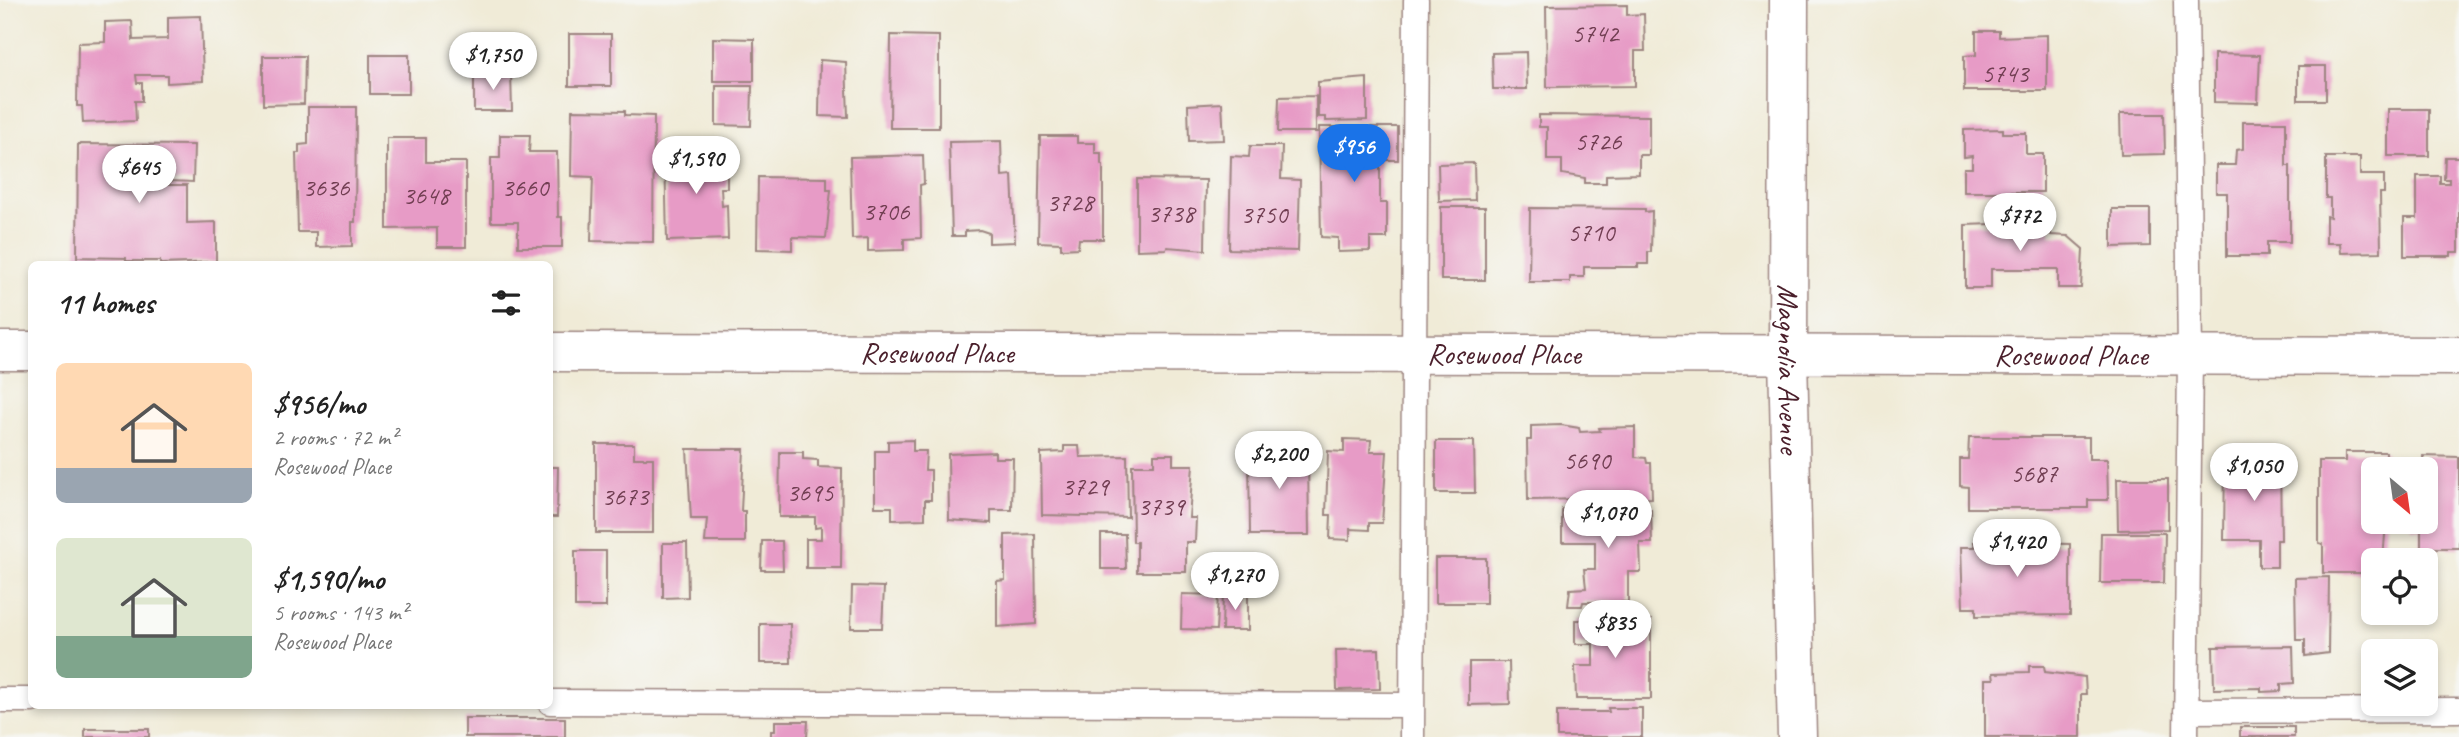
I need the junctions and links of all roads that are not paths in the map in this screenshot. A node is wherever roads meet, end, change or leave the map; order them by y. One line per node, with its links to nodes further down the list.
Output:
1 (1416, 0): 7 (lane)
2 (1789, 0): 8 (street, Magnolia Avenue)
3 (2186, 1): 9 (lane)
4 (0, 351): 5 (street)
5 (28, 351)
6 (553, 352): 7 (street, Rosewood Place)
7 (1414, 353): 8 (street, Rosewood Place); 14 (lane)
8 (1788, 356): 9 (street, Rosewood Place); 18 (street, Magnolia Avenue)
9 (2190, 356): 10 (street, Rosewood Place); 16 (lane)
10 (2459, 356)
11 (0, 700): 12 (lane)
12 (28, 700)
13 (553, 702): 14 (lane)
14 (1412, 705): 17 (lane)
15 (2459, 710): 16 (lane)
16 (2186, 711): 19 (lane)
17 (1412, 737)
18 (1797, 737)
19 (2186, 737)

